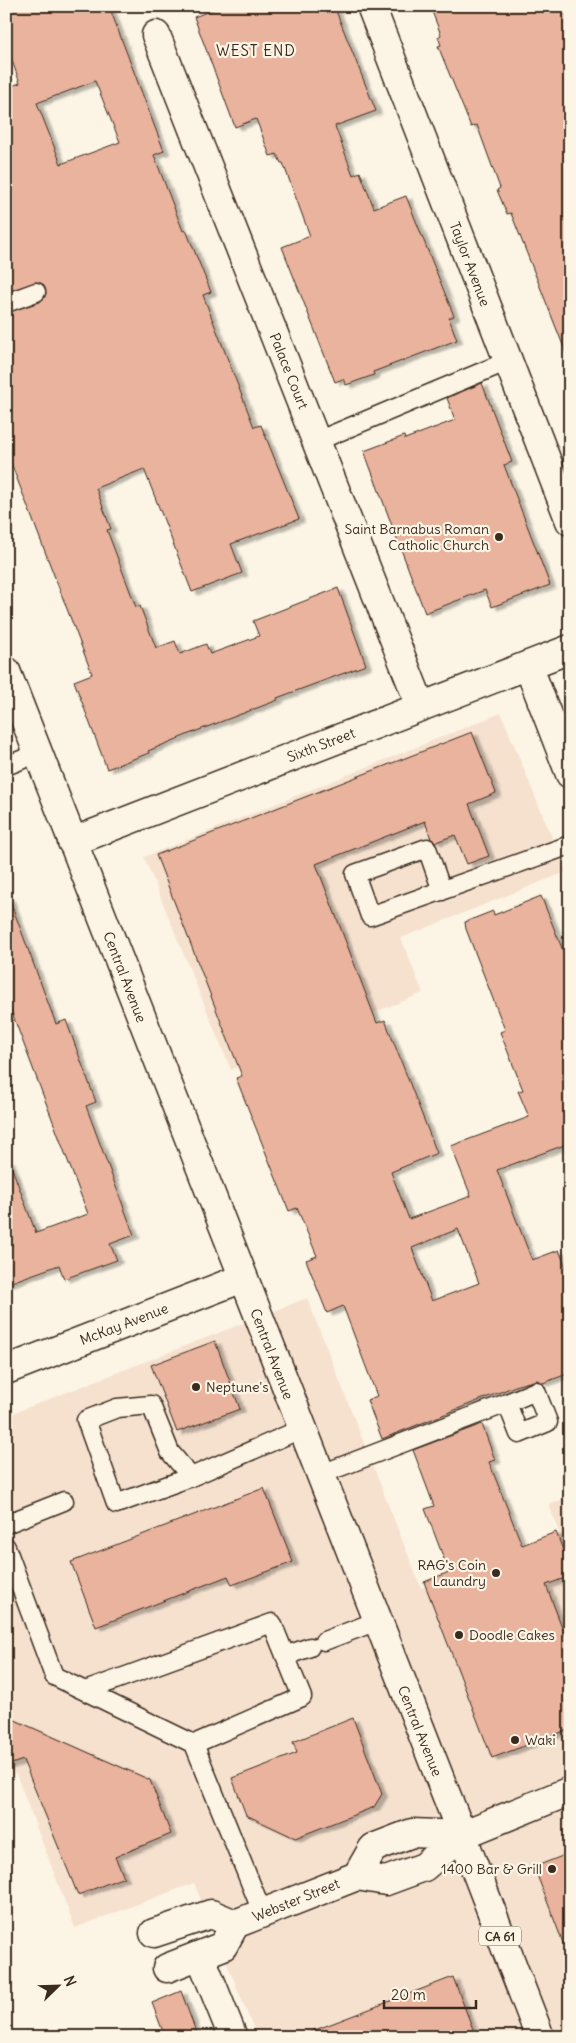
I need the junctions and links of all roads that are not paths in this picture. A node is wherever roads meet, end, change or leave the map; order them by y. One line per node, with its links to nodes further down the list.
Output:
1 (371, 6): 5 (street, Taylor Avenue)
2 (156, 35): 6 (street, Palace Court)
3 (36, 292): 4 (lane)
4 (6, 303)
5 (508, 361): 6 (lane); 7 (street, Taylor Avenue)
6 (317, 441): 11 (street, Palace Court)
7 (570, 521)
8 (570, 649): 9 (street, Sixth Street)
9 (528, 665): 11 (street, Sixth Street); 14 (street)
10 (8, 682): 12 (street, Central Avenue)
11 (421, 707): 15 (street, Sixth Street)
12 (38, 753): 13 (lane); 15 (street, Central Avenue)
13 (6, 766)
14 (570, 774)
15 (72, 842): 18 (street, Central Avenue)
16 (570, 845): 17 (lane)
17 (442, 891): 17 (lane)
18 (243, 1278): 19 (street, McKay Avenue); 21 (street, Central Avenue)
19 (6, 1370)
20 (506, 1403): 22 (lane)
21 (301, 1429): 22 (street, Central Avenue); 23 (lane)
22 (319, 1475): 27 (street, Central Avenue)
23 (191, 1477): 23 (lane)
24 (64, 1501): 25 (lane)
25 (6, 1524)
26 (6, 1547): 29 (lane)
27 (377, 1621): 28 (lane); 32 (street, Central Avenue)
28 (285, 1656): 29 (lane); 30 (lane)
29 (86, 1691): 30 (lane)
30 (194, 1744): 34 (lane)
31 (570, 1791): 32 (street, Webster Street)
32 (462, 1835): 33 (street, Webster Street); 33 (street, Webster Street); 40 (street, Central Avenue / CA 61)
33 (357, 1876): 34 (street, Webster Street)
34 (263, 1914): 35 (street, Webster Street)
35 (235, 1924): 36 (street, Webster Street); 37 (street, Webster Street)
36 (154, 1933)
37 (200, 1955): 38 (street, Webster Street); 39 (street)
38 (168, 1968)
39 (233, 2037)
40 (540, 2037)

